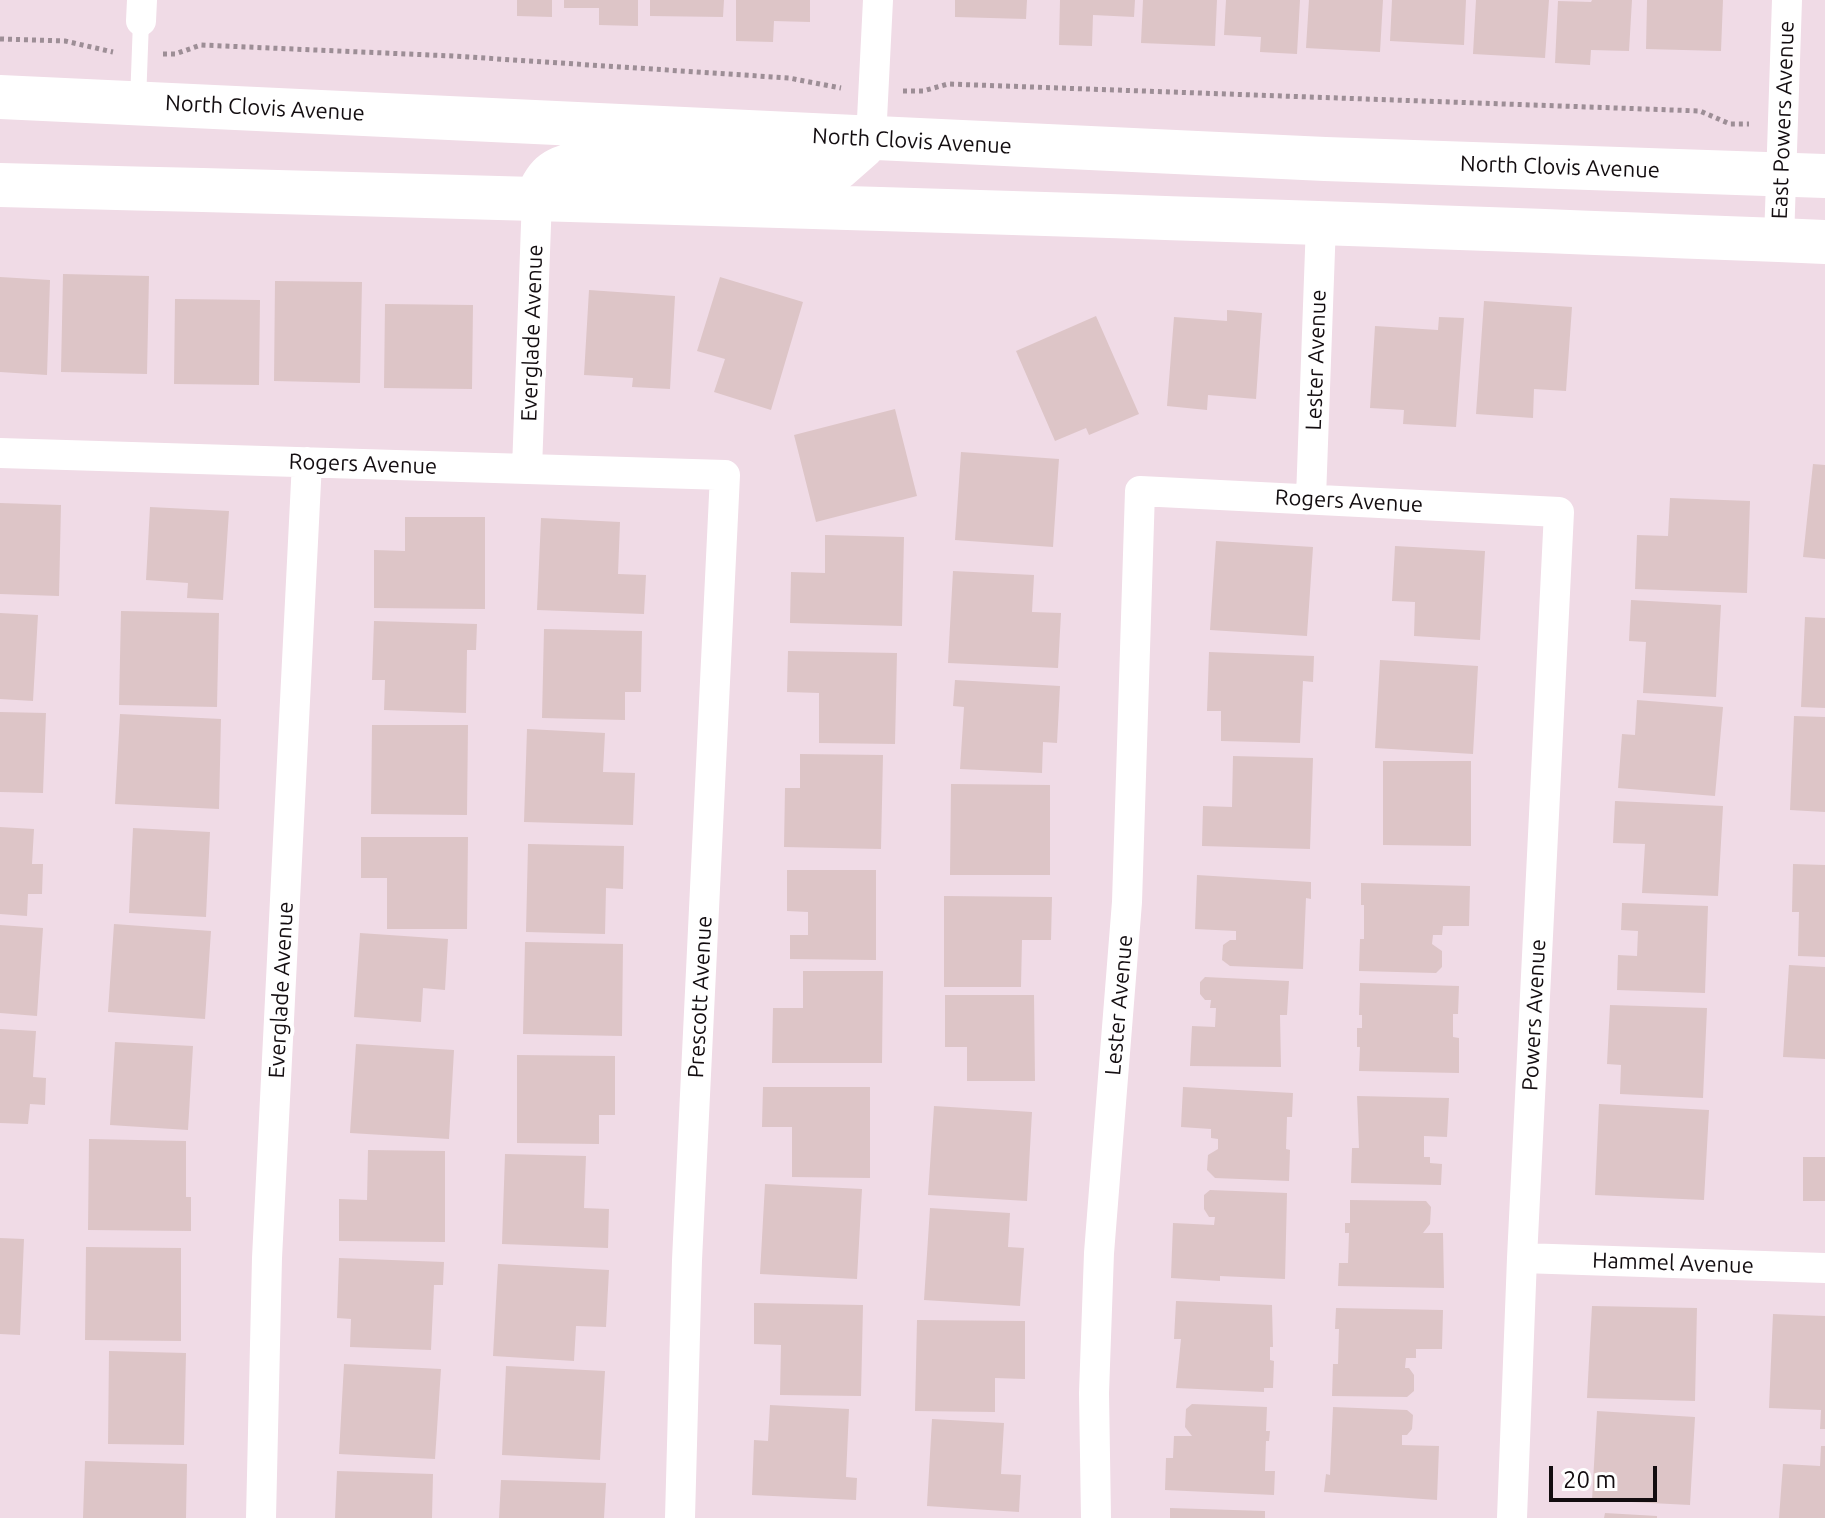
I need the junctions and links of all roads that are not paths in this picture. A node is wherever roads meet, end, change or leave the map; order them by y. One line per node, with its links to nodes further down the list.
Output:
1 (878, 0): 6 (street)
2 (1787, 0): 7 (street, East Powers Avenue)
3 (141, 10): 5 (lane)
4 (0, 97): 5 (main road, North Clovis Avenue)
5 (138, 102): 6 (main road, North Clovis Avenue)
6 (871, 139): 7 (main road, North Clovis Avenue); 10 (main road)
7 (1781, 175): 8 (main road, North Clovis Avenue); 12 (street, East Powers Avenue)
8 (1825, 176)
9 (0, 185): 10 (main road)
10 (537, 198): 11 (main road); 16 (street, Everglade Avenue)
11 (1321, 223): 12 (main road); 19 (street, Lester Avenue)
12 (1779, 240): 13 (main road)
13 (1825, 242)
14 (0, 453): 15 (street, Rogers Avenue)
15 (307, 462): 16 (street, Rogers Avenue); 23 (street, Everglade Avenue)
16 (527, 469): 17 (street, Rogers Avenue)
17 (725, 475): 24 (street, Prescott Avenue)
18 (1140, 491): 19 (street, Rogers Avenue); 25 (street, Lester Avenue)
19 (1311, 498): 20 (street, Rogers Avenue)
20 (1559, 512): 21 (street, Powers Avenue)
21 (1522, 1258): 22 (street, Hammel Avenue); 26 (street, Powers Avenue)
22 (1825, 1268)
23 (261, 1518)
24 (680, 1518)
25 (1096, 1518)
26 (1512, 1518)

